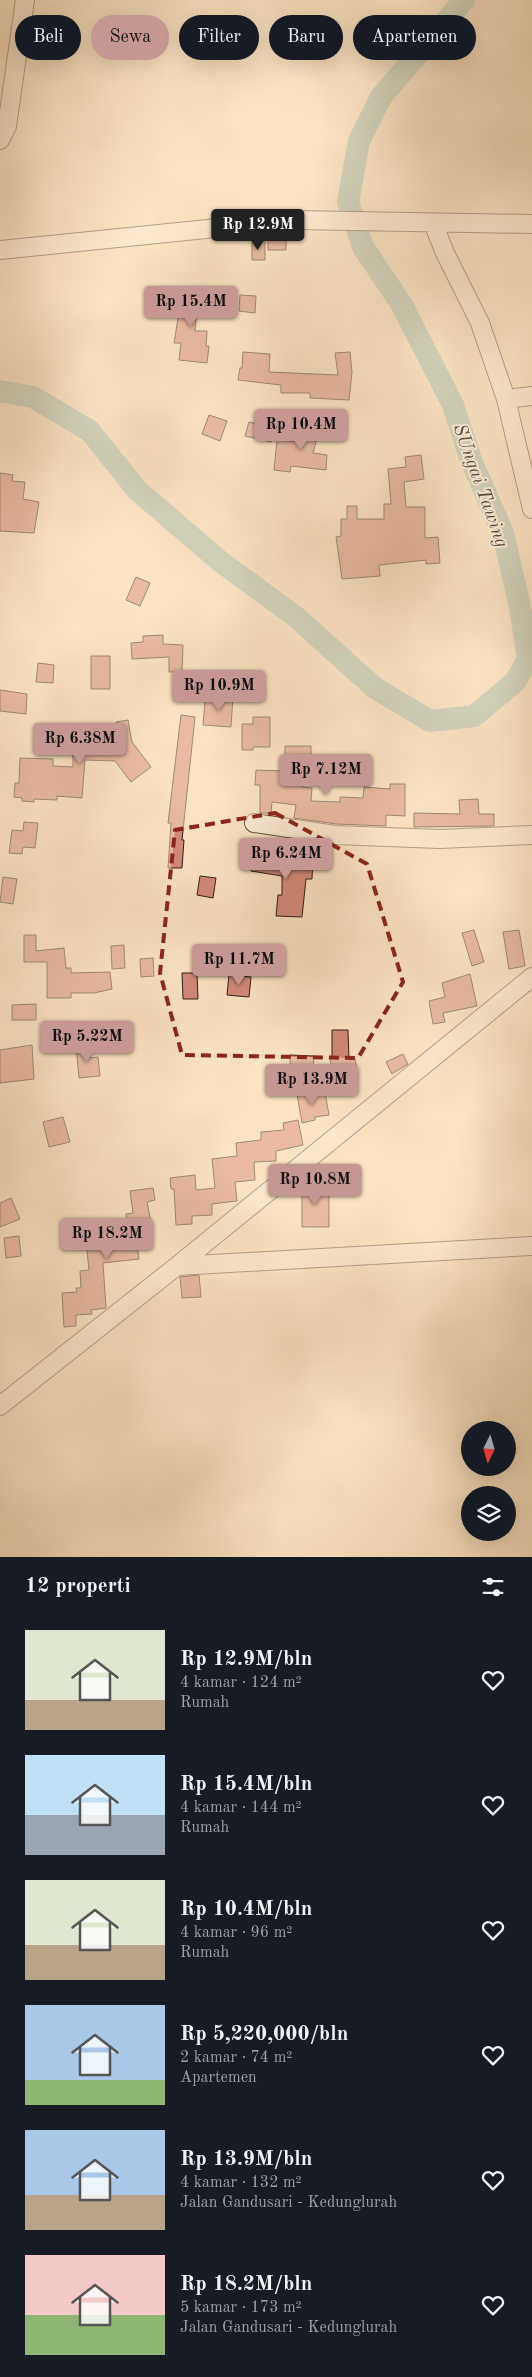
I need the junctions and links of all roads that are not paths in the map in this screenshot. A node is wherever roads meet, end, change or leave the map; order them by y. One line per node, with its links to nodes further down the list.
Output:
1 (25, 0): 2 (street)
2 (0, 140)
3 (433, 223): 4 (street); 5 (street); 7 (street)
4 (532, 224)
5 (0, 250)
6 (532, 396): 7 (street)
7 (506, 399): 8 (street)
8 (532, 509)
9 (254, 824): 10 (street)
10 (532, 835)
11 (532, 977): 13 (street)
12 (532, 1246): 13 (street)
13 (177, 1266): 14 (street)
14 (0, 1406)

